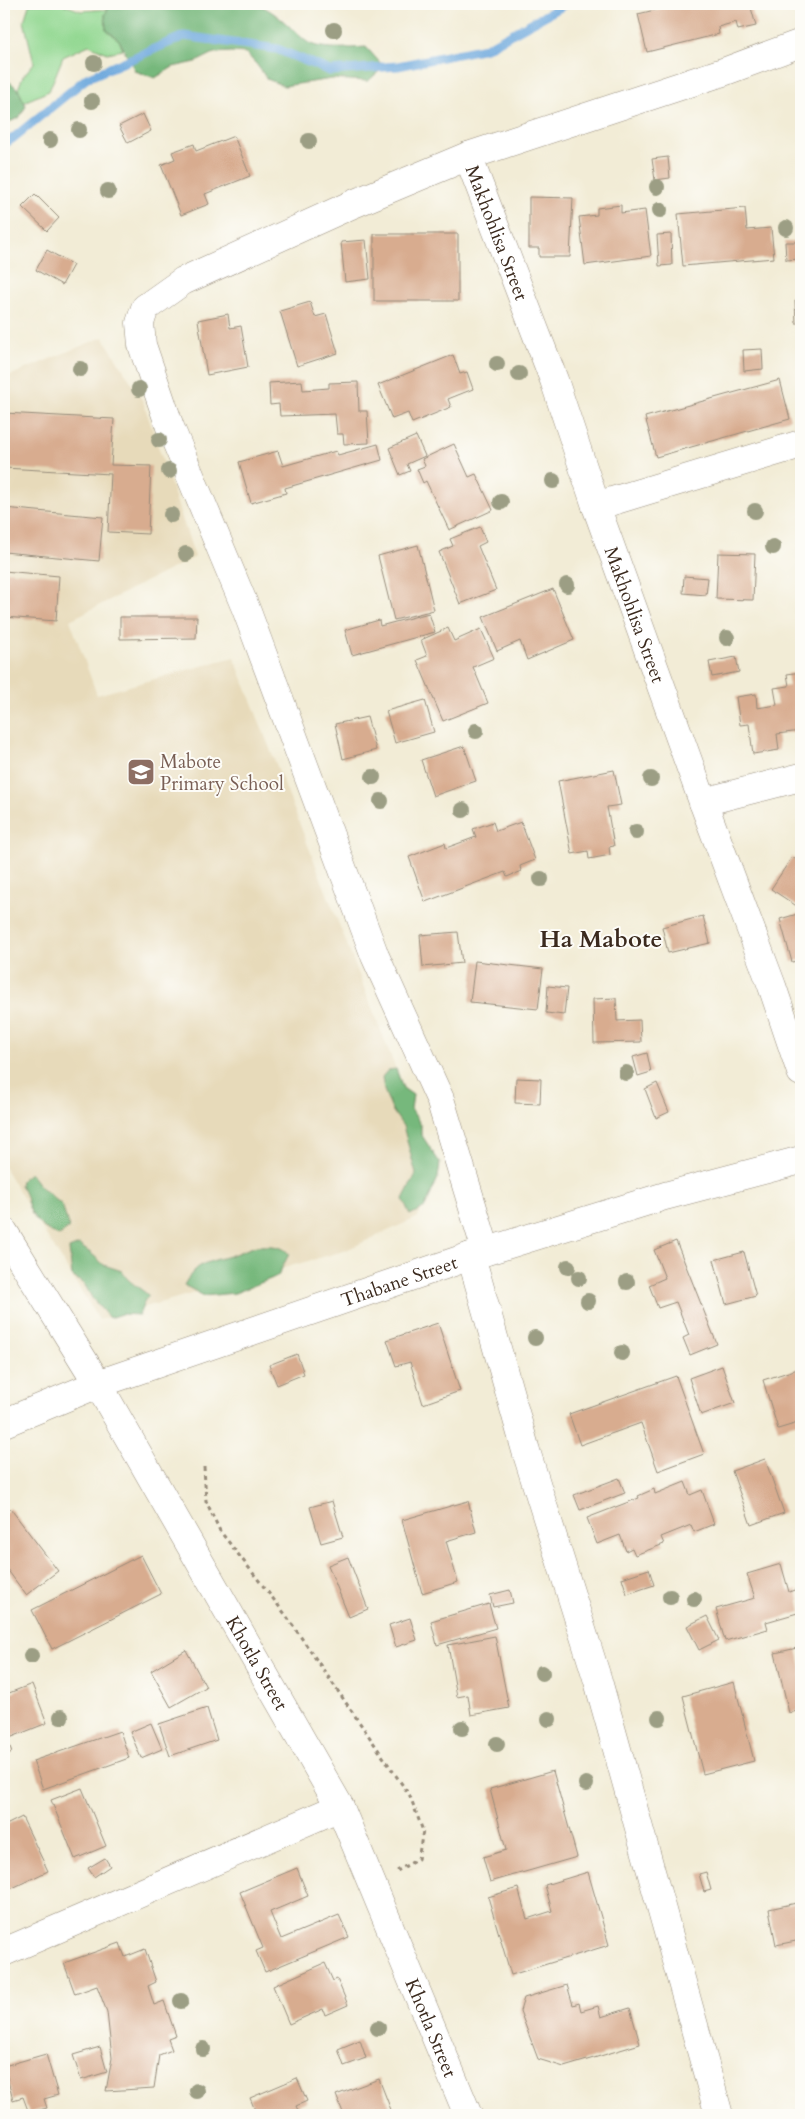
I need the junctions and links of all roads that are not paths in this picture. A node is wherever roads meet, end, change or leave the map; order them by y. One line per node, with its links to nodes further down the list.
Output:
1 (801, 43): 2 (street)
2 (468, 156): 4 (street, Makhohlisa Street); 10 (street)
3 (801, 444): 4 (street)
4 (596, 506): 6 (street, Makhohlisa Street)
5 (801, 777): 6 (street)
6 (702, 802): 7 (street, Makhohlisa Street)
7 (801, 1072)
8 (801, 1160): 10 (street, Thabane Street)
9 (4, 1232): 11 (street, Khotla Street)
10 (479, 1254): 11 (street, Thabane Street); 16 (street)
11 (98, 1384): 12 (street, Thabane Street); 13 (street, Khotla Street)
12 (4, 1422)
13 (340, 1807): 14 (street); 15 (street, Khotla Street)
14 (4, 1952)
15 (468, 2115)
16 (719, 2115)

